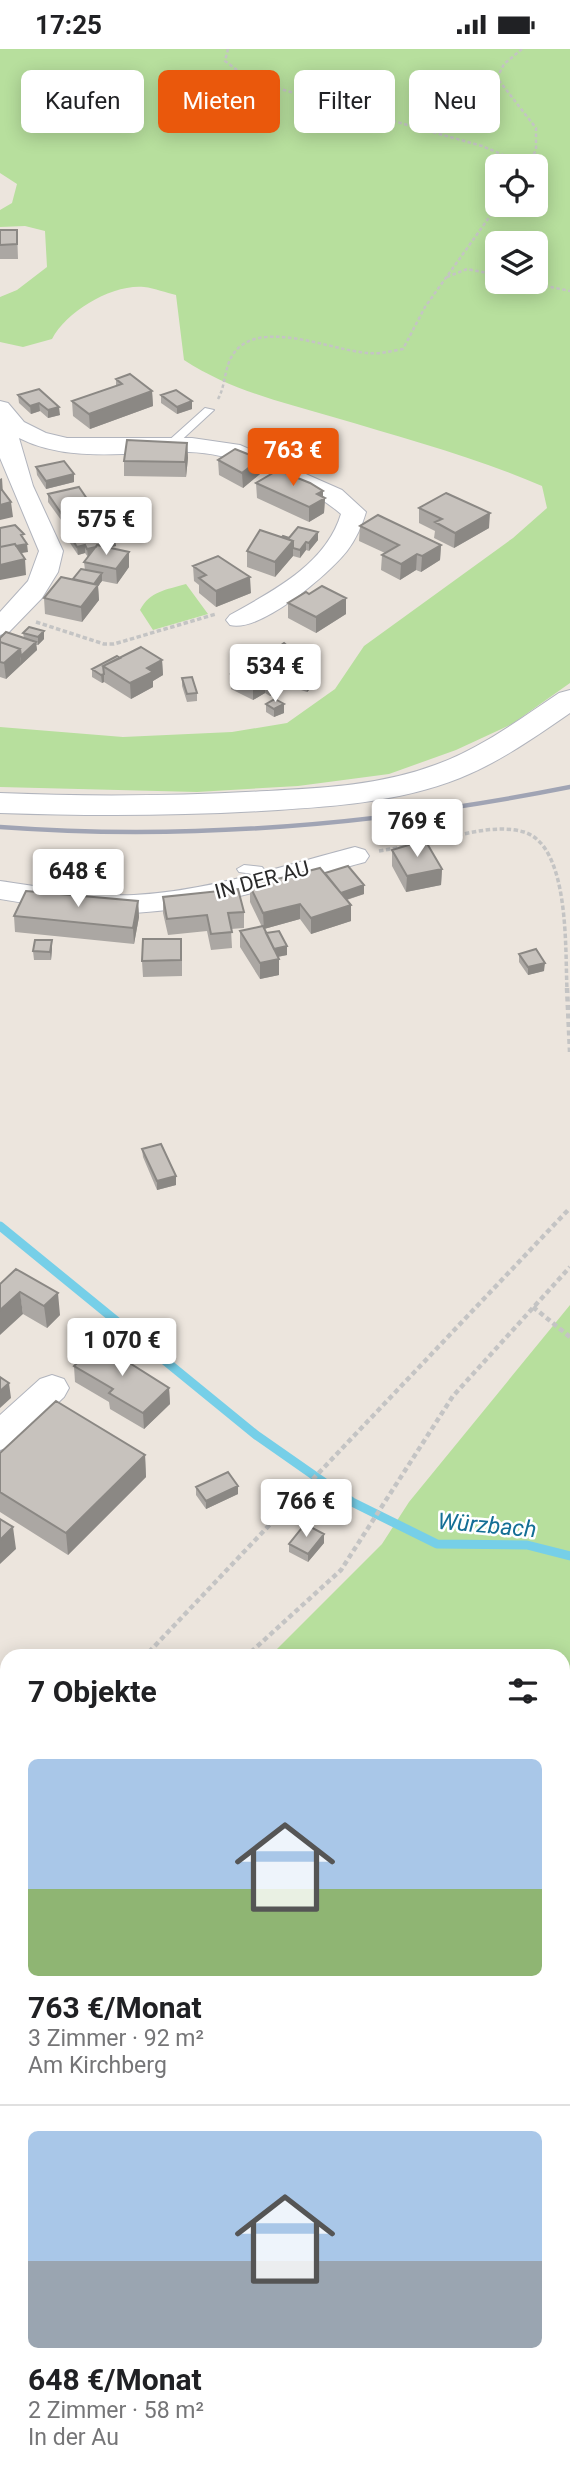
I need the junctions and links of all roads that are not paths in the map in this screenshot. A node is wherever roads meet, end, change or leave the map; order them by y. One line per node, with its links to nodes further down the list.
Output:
1 (209, 410): 3 (lane)
2 (3, 414): 3 (street); 5 (street)
3 (170, 445): 4 (street)
4 (239, 620)
5 (6, 621)
6 (570, 699): 7 (main road)
7 (0, 803)
8 (355, 856): 9 (street, IN DER AU)
9 (0, 890)
10 (51, 1388): 11 (street)
11 (0, 1436)

